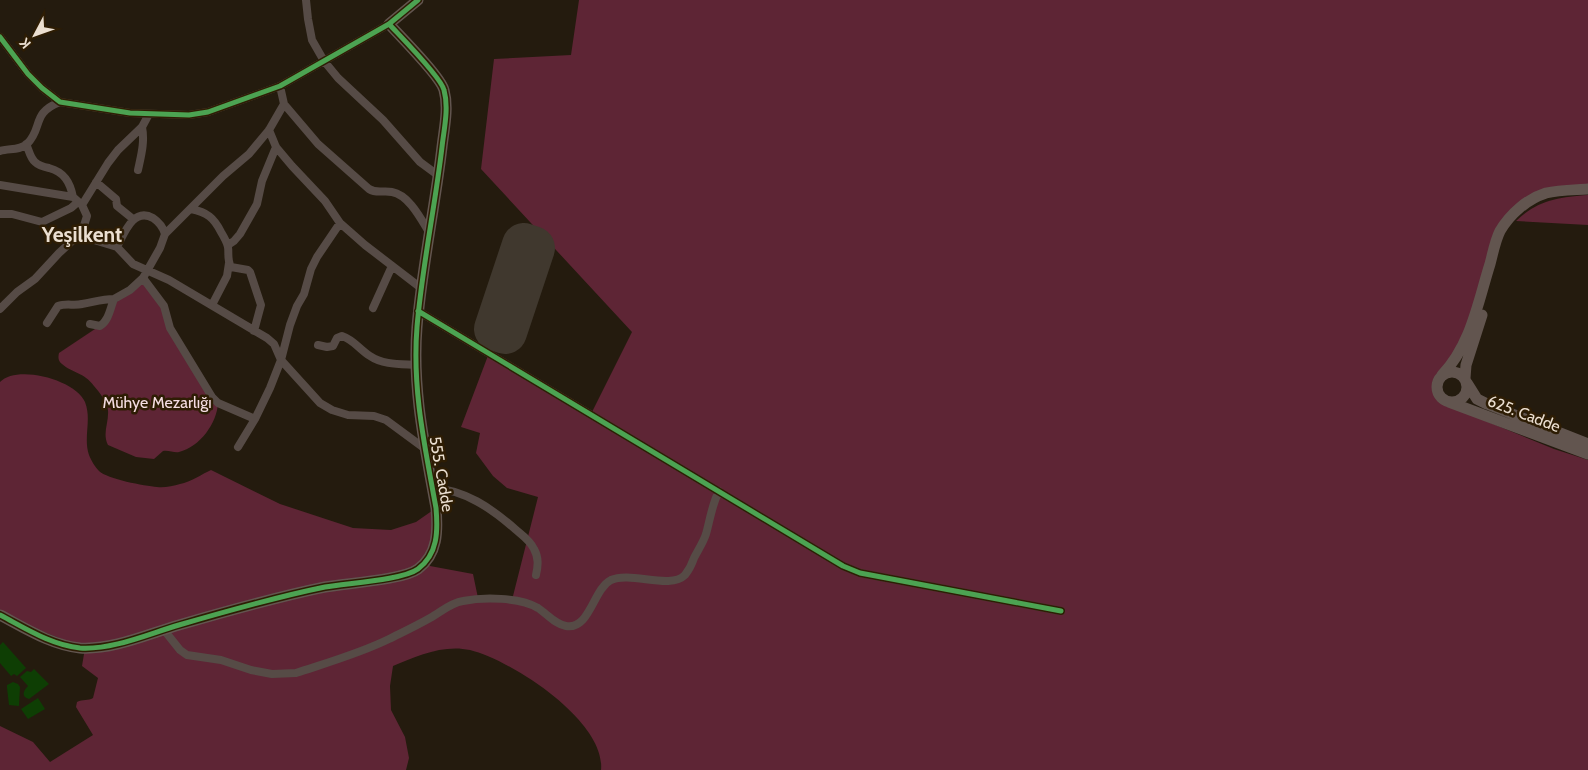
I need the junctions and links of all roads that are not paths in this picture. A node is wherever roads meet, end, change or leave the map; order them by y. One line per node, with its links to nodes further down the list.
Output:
1 (306, 0): 5 (street)
2 (418, 0): 3 (street)
3 (389, 24): 5 (street); 16 (street, 555. Cadde)
4 (0, 37): 7 (street)
5 (324, 61): 6 (street); 16 (street)
6 (280, 86): 8 (street); 9 (street)
7 (60, 102): 9 (street); 12 (street)
8 (284, 104): 11 (street); 27 (street)
9 (149, 114): 10 (street)
10 (142, 127): 15 (street); 17 (street)
11 (270, 130): 13 (street); 22 (street)
12 (26, 144): 14 (street); 21 (street)
13 (276, 147): 25 (street); 29 (street)
14 (0, 151)
15 (138, 170)
16 (439, 176): 27 (street, 555. Cadde)
17 (96, 182): 21 (street); 24 (street)
18 (0, 185): 21 (street)
19 (1588, 189): 46 (street)
20 (1588, 195): 47 (street)
21 (78, 201): 23 (street); 26 (street)
22 (191, 209): 28 (street); 29 (street)
23 (0, 214)
24 (133, 219): 28 (street); 30 (street)
25 (340, 223): 32 (street); 44 (street)
26 (82, 232): 30 (street); 38 (street)
27 (429, 232): 34 (street, 555. Cadde)
28 (165, 234): 33 (street)
29 (228, 245): 31 (street)
30 (117, 247): 33 (street)
31 (229, 263): 36 (street); 42 (street)
32 (392, 266): 34 (street); 37 (street)
33 (145, 274): 35 (street); 36 (street); 49 (street)
34 (421, 288): 39 (street, 555. Cadde)
35 (114, 299): 40 (street); 41 (street)
36 (212, 305): 42 (street)
37 (373, 308)
38 (0, 309)
39 (418, 311): 45 (street, 555. Cadde); 55 (street)
40 (47, 323)
41 (90, 324)
42 (254, 331): 44 (street)
43 (318, 345): 45 (street)
44 (281, 360): 49 (street); 52 (street)
45 (416, 366): 52 (street, 555. Cadde)
46 (1442, 375): 47 (street); 48 (street)
47 (1466, 381): 48 (street); 50 (street)
48 (1449, 402): 53 (street, 625. Cadde)
49 (255, 420): 51 (street)
50 (1588, 444)
51 (238, 448)
52 (424, 448): 54 (street, 555. Cadde)
53 (1588, 454)
54 (433, 488): 56 (street); 59 (street, 555. Cadde)
55 (719, 491): 57 (street); 59 (street)
56 (536, 575)
57 (1061, 611)
58 (0, 615): 59 (street, 555. Cadde)
59 (164, 630)

